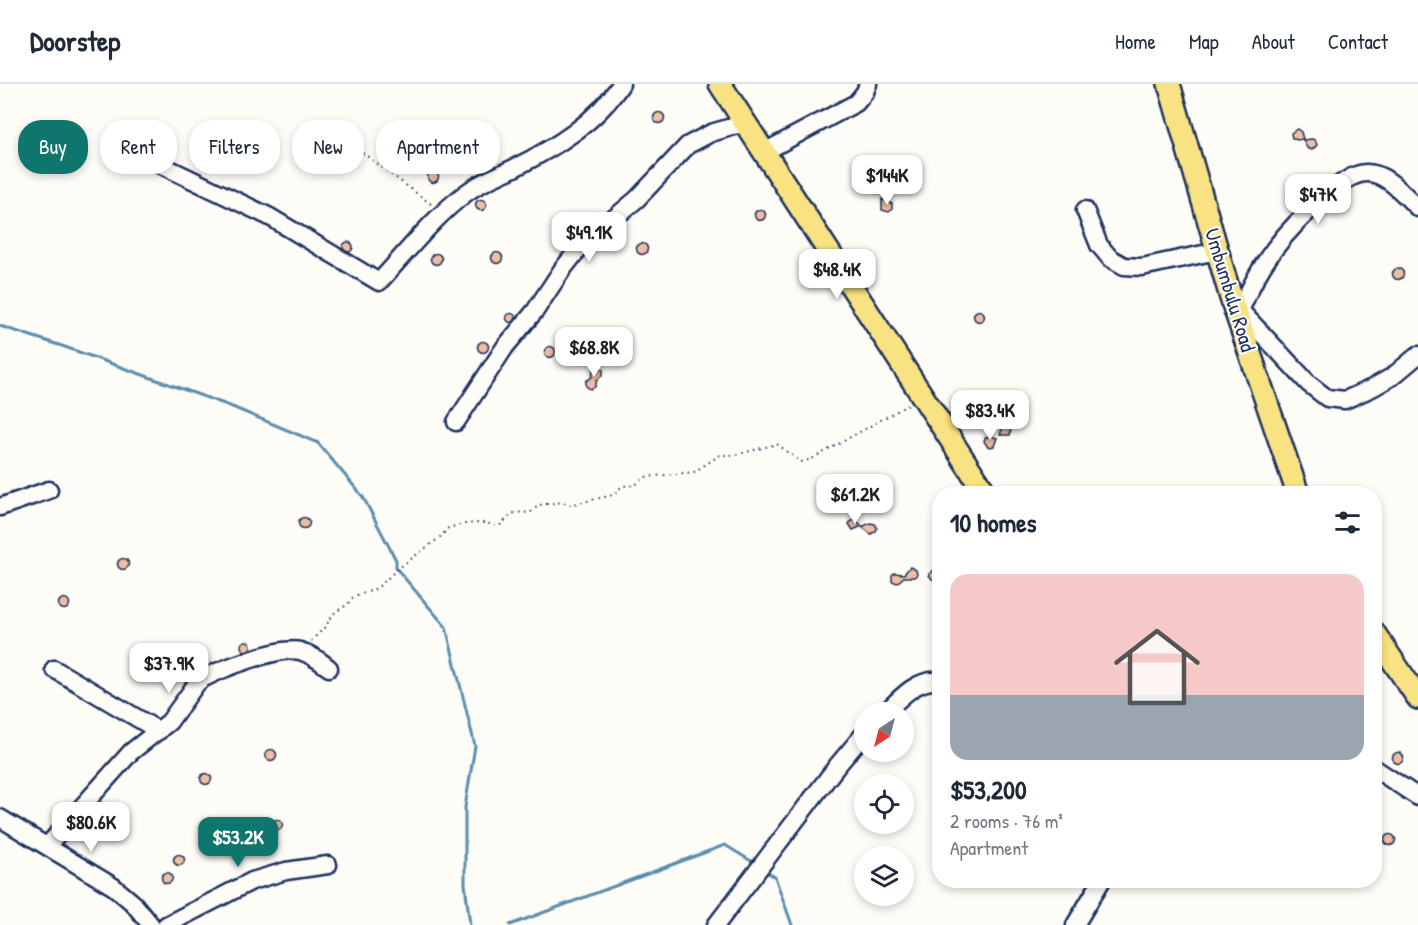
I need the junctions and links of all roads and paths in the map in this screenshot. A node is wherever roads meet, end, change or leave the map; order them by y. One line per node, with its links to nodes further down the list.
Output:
1 (621, 84): 11 (street)
2 (720, 84): 5 (main road)
3 (868, 84): 6 (street)
4 (1169, 84): 12 (main road, Umbumbulu Road)
5 (746, 123): 6 (main road); 16 (street)
6 (764, 152): 15 (main road)
7 (364, 154): 11 (path)
8 (177, 173): 11 (street)
9 (1418, 208): 13 (street)
10 (1085, 210): 12 (street)
11 (443, 213)
12 (1217, 251): 13 (main road, Umbumbulu Road)
13 (1237, 307): 14 (street); 18 (main road, Umbumbulu Road)
14 (1418, 355)
15 (923, 397): 17 (main road); 21 (path)
16 (456, 422)
17 (981, 486)
18 (1295, 486)
19 (49, 490): 20 (street)
20 (0, 507)
21 (300, 651): 23 (street); 28 (street)
22 (1382, 652): 26 (main road)
23 (329, 668)
24 (54, 669): 28 (street)
25 (932, 680): 27 (street)
26 (1418, 698)
27 (897, 702)
28 (159, 731): 33 (street)
29 (854, 746): 38 (street)
30 (1382, 773): 31 (street)
31 (1418, 797)
32 (0, 819): 33 (street)
33 (47, 846): 36 (street)
34 (328, 864): 37 (street)
35 (1097, 888): 39 (street)
36 (151, 925)
37 (166, 925)
38 (716, 925)
39 (1075, 925)

